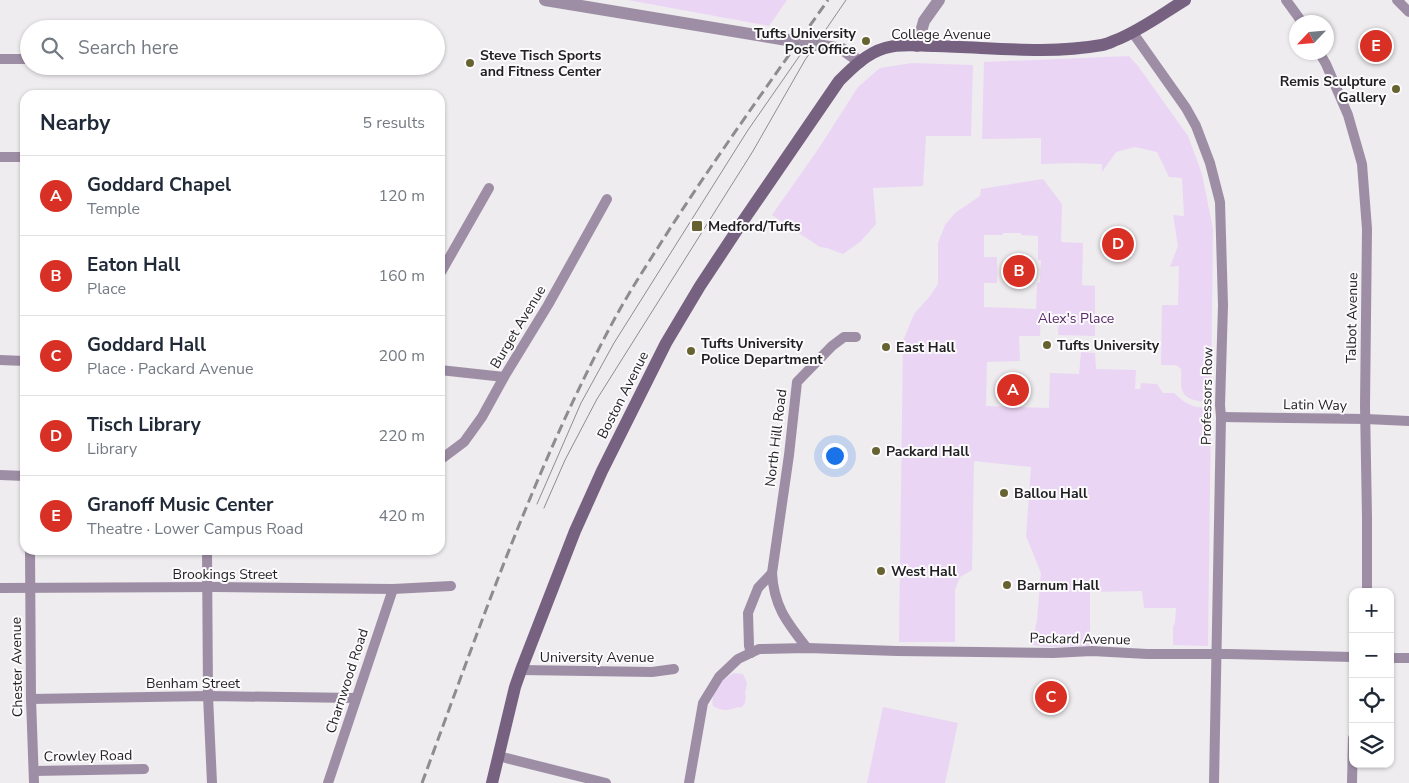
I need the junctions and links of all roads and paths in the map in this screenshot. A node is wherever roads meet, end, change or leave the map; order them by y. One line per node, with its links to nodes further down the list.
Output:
1 (545, 0): 13 (street)
2 (939, 0): 9 (street)
3 (1185, 0): 8 (main road, College Avenue)
4 (1286, 0): 7 (street)
5 (1397, 0): 6 (street)
6 (1409, 12)
7 (1297, 15)
8 (1134, 33): 9 (main road, College Avenue); 24 (street, Professors Row)
9 (917, 46): 13 (main road, College Avenue)
10 (0, 59): 11 (street)
11 (20, 59)
12 (1324, 60): 25 (street, Talbot Avenue)
13 (860, 62): 46 (main road, Boston Avenue)
14 (0, 157): 15 (street)
15 (20, 157)
16 (489, 188): 18 (street)
17 (607, 199): 23 (street, Burget Avenue)
18 (445, 265)
19 (856, 337): 32 (street, North Hill Road)
20 (0, 360): 21 (street)
21 (20, 361)
22 (445, 371): 23 (street)
23 (504, 377): 27 (street, Burget Avenue)
24 (1221, 417): 25 (street, Latin Way); 41 (street, Professors Row)
25 (1366, 419): 26 (street, Latin Way); 37 (street, Talbot Avenue)
26 (1409, 421)
27 (445, 456)
28 (0, 475): 29 (street)
29 (20, 476)
30 (30, 555): 36 (street, Chester Avenue)
31 (207, 555): 34 (street)
32 (772, 573): 39 (street, North Hill Road); 40 (street)
33 (451, 586): 38 (street, Brookings Street)
34 (208, 587): 36 (street, Brookings Street); 38 (street, Brookings Street); 47 (street)
35 (0, 588): 36 (street, Brookings Street)
36 (30, 588): 49 (street, Chester Avenue)
37 (1367, 588)
38 (393, 589): 48 (street, Charnwood Road)
39 (806, 648): 40 (street, Packard Avenue); 41 (street, Packard Avenue)
40 (751, 653): 59 (street)
41 (1216, 654): 42 (street, Packard Avenue); 60 (street, Professors Row)
42 (1349, 658)
43 (1394, 658): 44 (street)
44 (1409, 658)
45 (674, 669): 46 (street, University Avenue)
46 (521, 670): 50 (main road, Boston Avenue)
47 (208, 696): 48 (street, Benham Street); 49 (street, Benham Street); 55 (street)
48 (356, 698): 56 (street, Charnwood Road)
49 (31, 699): 53 (street, Chester Avenue)
50 (498, 756): 57 (main road, Boston Avenue); 58 (street)
51 (1352, 768): 61 (street)
52 (144, 769): 53 (street, Crowley Road)
53 (34, 770): 54 (street, Chester Avenue)
54 (34, 783)
55 (212, 783)
56 (328, 783)
57 (492, 783)
58 (606, 783)
59 (689, 783)
60 (1214, 783)
61 (1352, 783)

